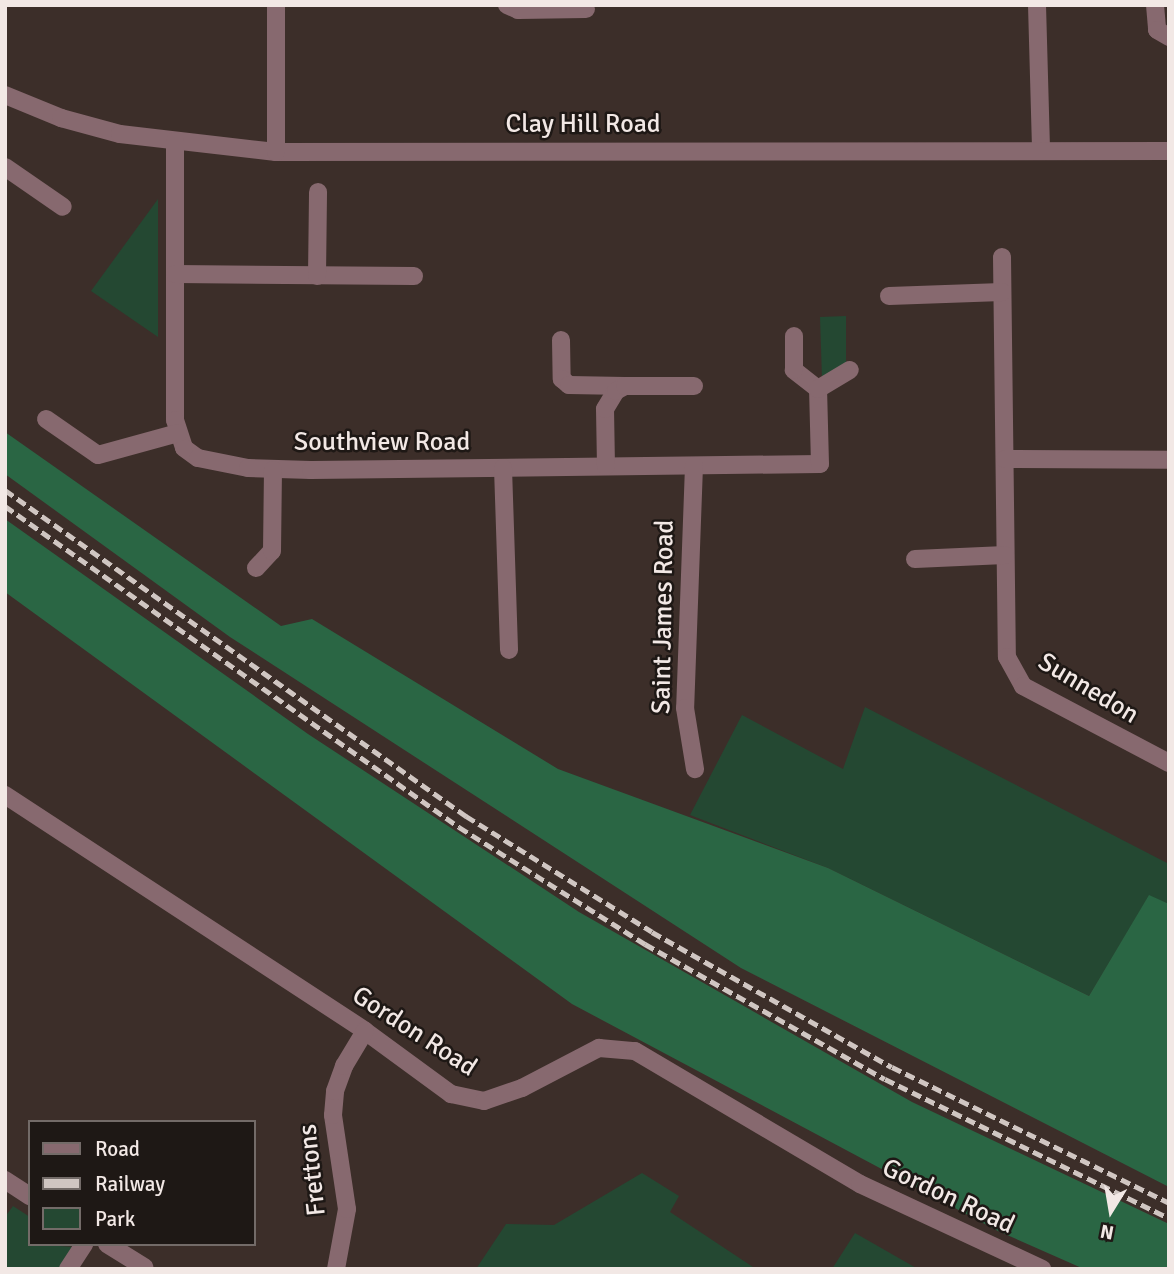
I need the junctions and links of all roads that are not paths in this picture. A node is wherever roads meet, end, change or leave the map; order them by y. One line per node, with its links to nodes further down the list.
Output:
1 (276, 5): 11 (street)
2 (507, 5): 5 (street)
3 (1037, 5): 9 (street)
4 (1155, 5): 6 (street)
5 (586, 9)
6 (1169, 37)
7 (5, 95): 8 (street, Clay Hill Road)
8 (175, 141): 11 (street, Clay Hill Road); 16 (street)
9 (1041, 150): 10 (street, Clay Hill Road); 11 (street, Clay Hill Road)
10 (1169, 151)
11 (276, 152)
12 (5, 167): 14 (street)
13 (318, 192): 17 (street)
14 (63, 207)
15 (1002, 257): 19 (street, Sunnedon)
16 (175, 274): 17 (street); 28 (street)
17 (317, 276): 18 (street)
18 (414, 276)
19 (1002, 292): 20 (street); 29 (street, Sunnedon)
20 (889, 296)
21 (794, 336): 26 (street)
22 (561, 340): 24 (street)
23 (850, 370): 26 (street)
24 (625, 386): 25 (street); 31 (street)
25 (694, 386)
26 (818, 389): 32 (street, Southview Road)
27 (46, 419): 28 (street)
28 (178, 433): 34 (street, Southview Road)
29 (1005, 459): 30 (street); 35 (street, Sunnedon)
30 (1169, 460)
31 (606, 466): 32 (street, Southview Road); 33 (street, Southview Road)
32 (694, 466): 40 (street, Saint James Road)
33 (503, 468): 34 (street, Southview Road); 38 (street)
34 (273, 470): 37 (street)
35 (1005, 555): 36 (street); 39 (street, Sunnedon)
36 (915, 559)
37 (256, 568)
38 (509, 650)
39 (1169, 763)
40 (695, 769)
41 (5, 795): 42 (street, Gordon Road)
42 (365, 1031): 49 (street, Frettons); 50 (street, Gordon Road)
43 (5, 1180): 44 (street)
44 (28, 1195)
45 (83, 1246): 48 (street)
46 (110, 1246): 47 (street)
47 (144, 1267)
48 (68, 1269)
49 (337, 1269)
50 (1042, 1269)

